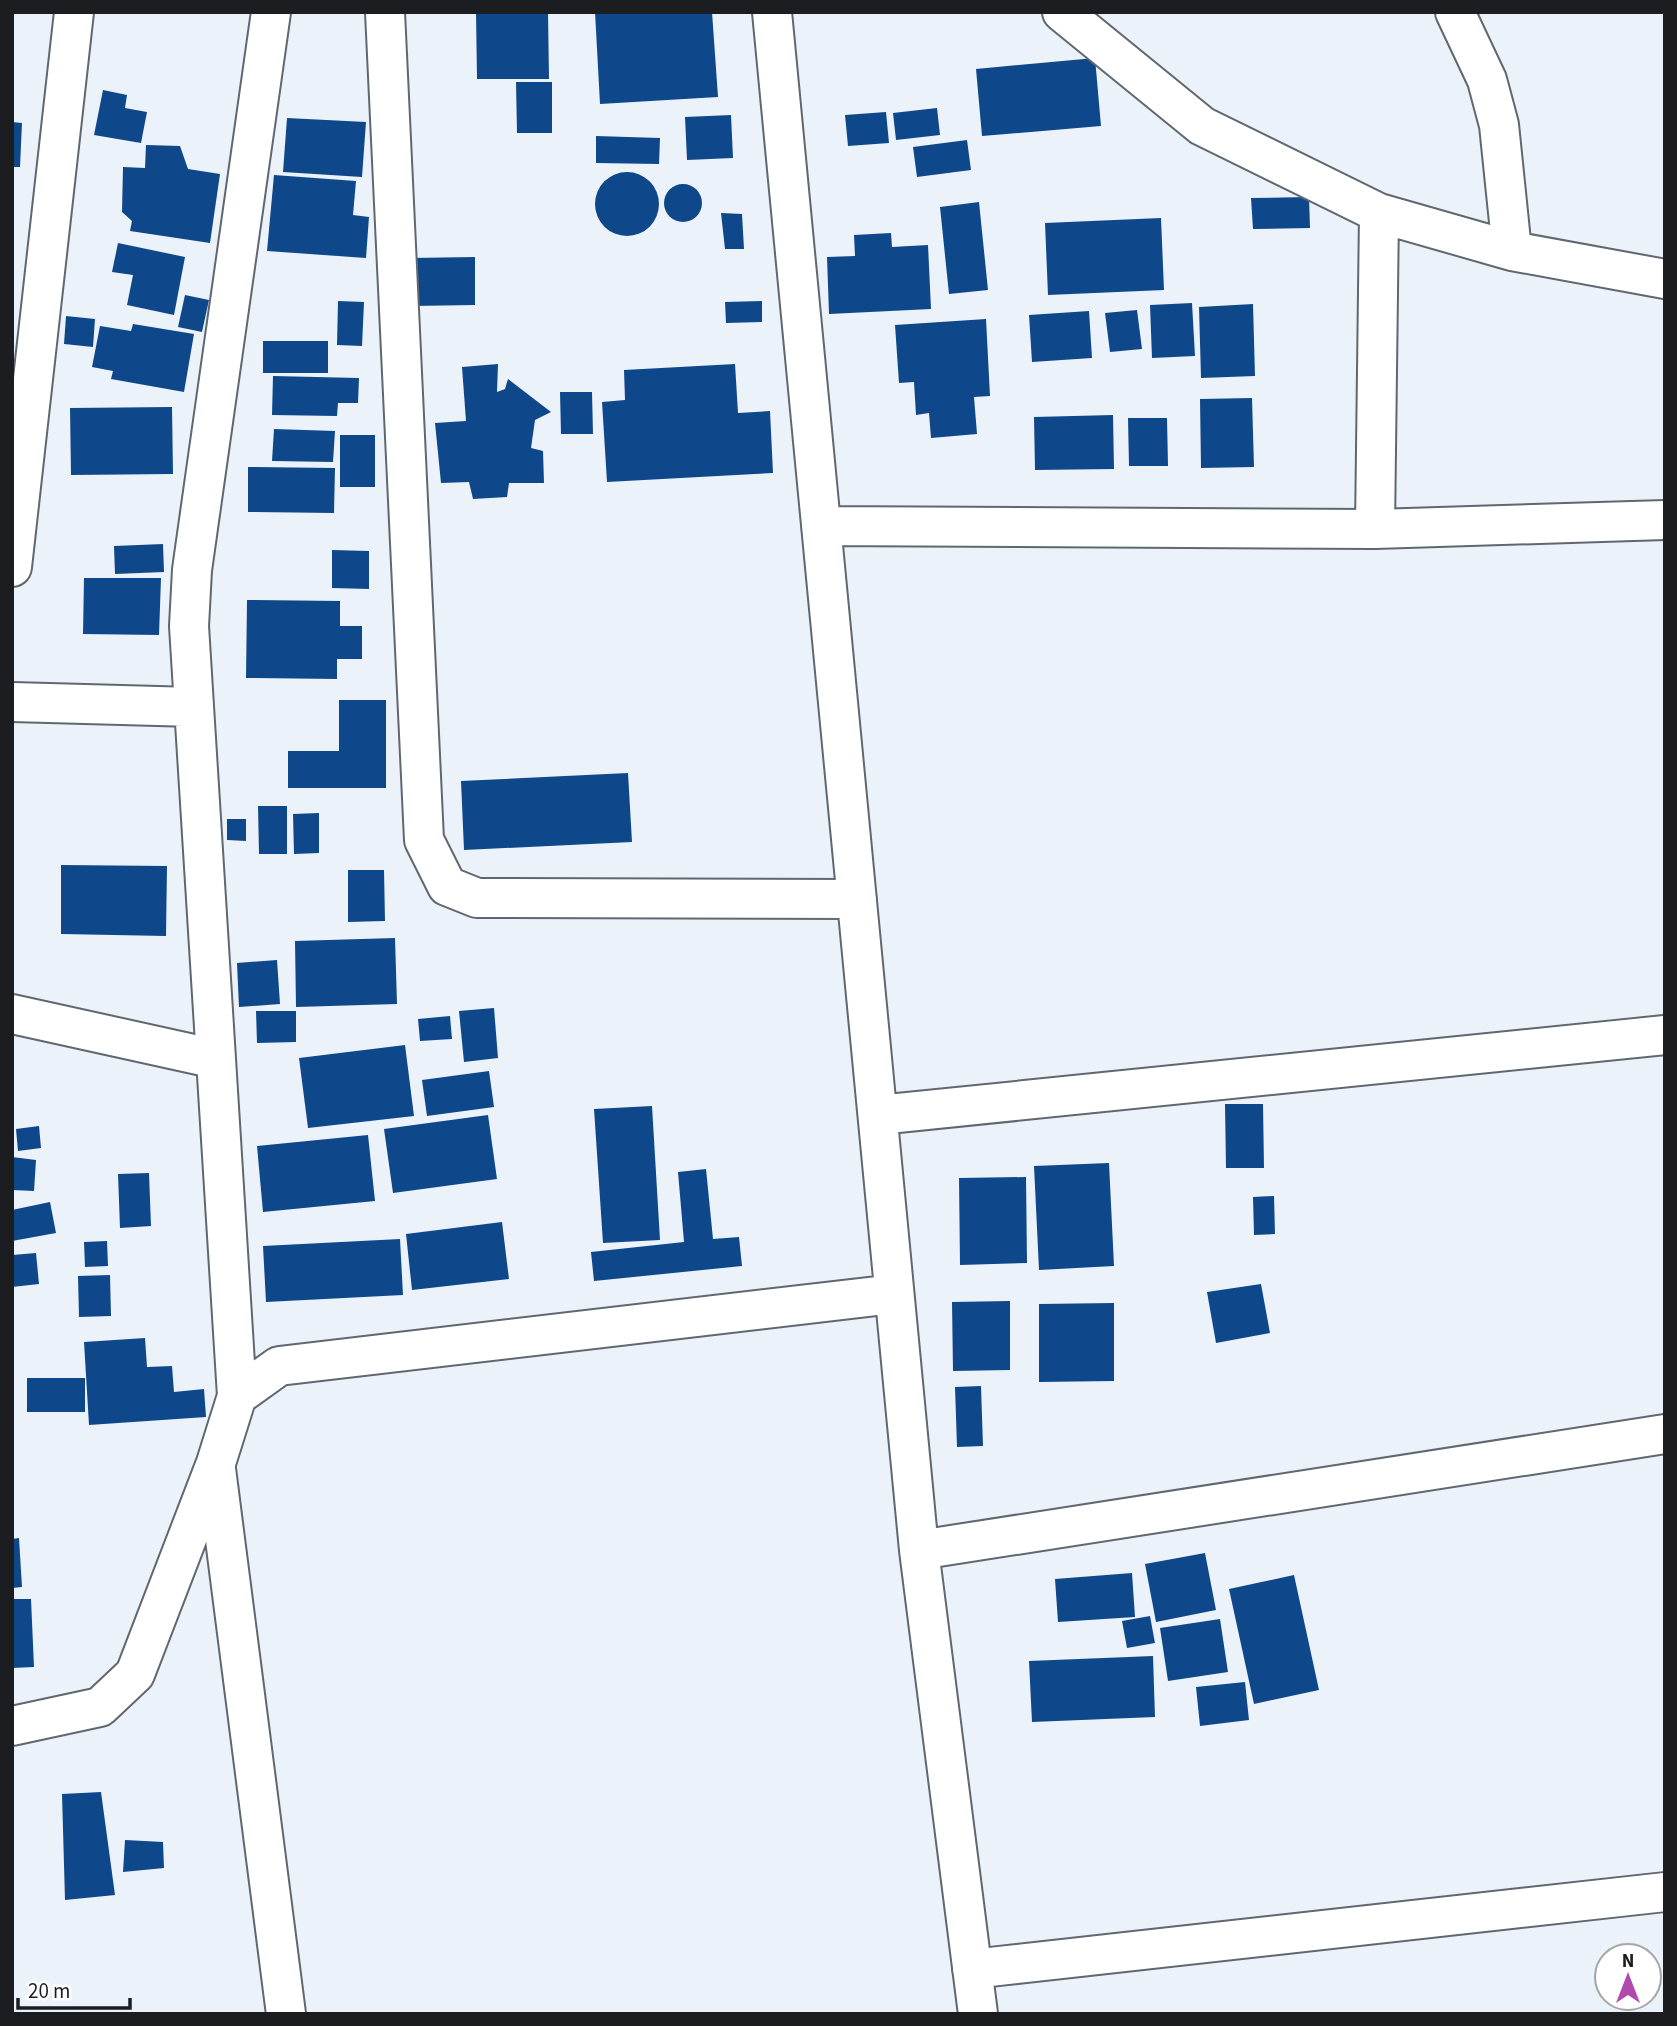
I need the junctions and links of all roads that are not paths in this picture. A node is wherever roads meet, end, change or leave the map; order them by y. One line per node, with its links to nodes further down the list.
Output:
1 (74, 12): 13 (street)
2 (271, 12): 15 (street)
3 (385, 12): 16 (street)
4 (772, 12): 11 (street)
5 (1062, 12): 7 (street)
6 (1455, 12): 8 (street)
7 (1379, 213): 8 (street); 12 (street)
8 (1512, 251): 9 (street)
9 (1665, 279)
10 (1665, 520): 12 (street)
11 (821, 526): 12 (street); 16 (street)
12 (1375, 529)
13 (12, 567)
14 (12, 702): 15 (street)
15 (194, 707): 19 (street)
16 (857, 900): 20 (street)
17 (12, 1014): 19 (street)
18 (1665, 1035): 20 (street)
19 (216, 1059): 22 (street)
20 (878, 1115): 21 (street)
21 (894, 1294): 22 (street); 25 (street)
22 (237, 1396): 24 (street)
23 (1665, 1434): 25 (street)
24 (216, 1463): 26 (street); 29 (street)
25 (919, 1550): 28 (street)
26 (12, 1726)
27 (1665, 1892): 28 (street)
28 (972, 1969): 30 (street)
29 (286, 2014)
30 (978, 2014)

